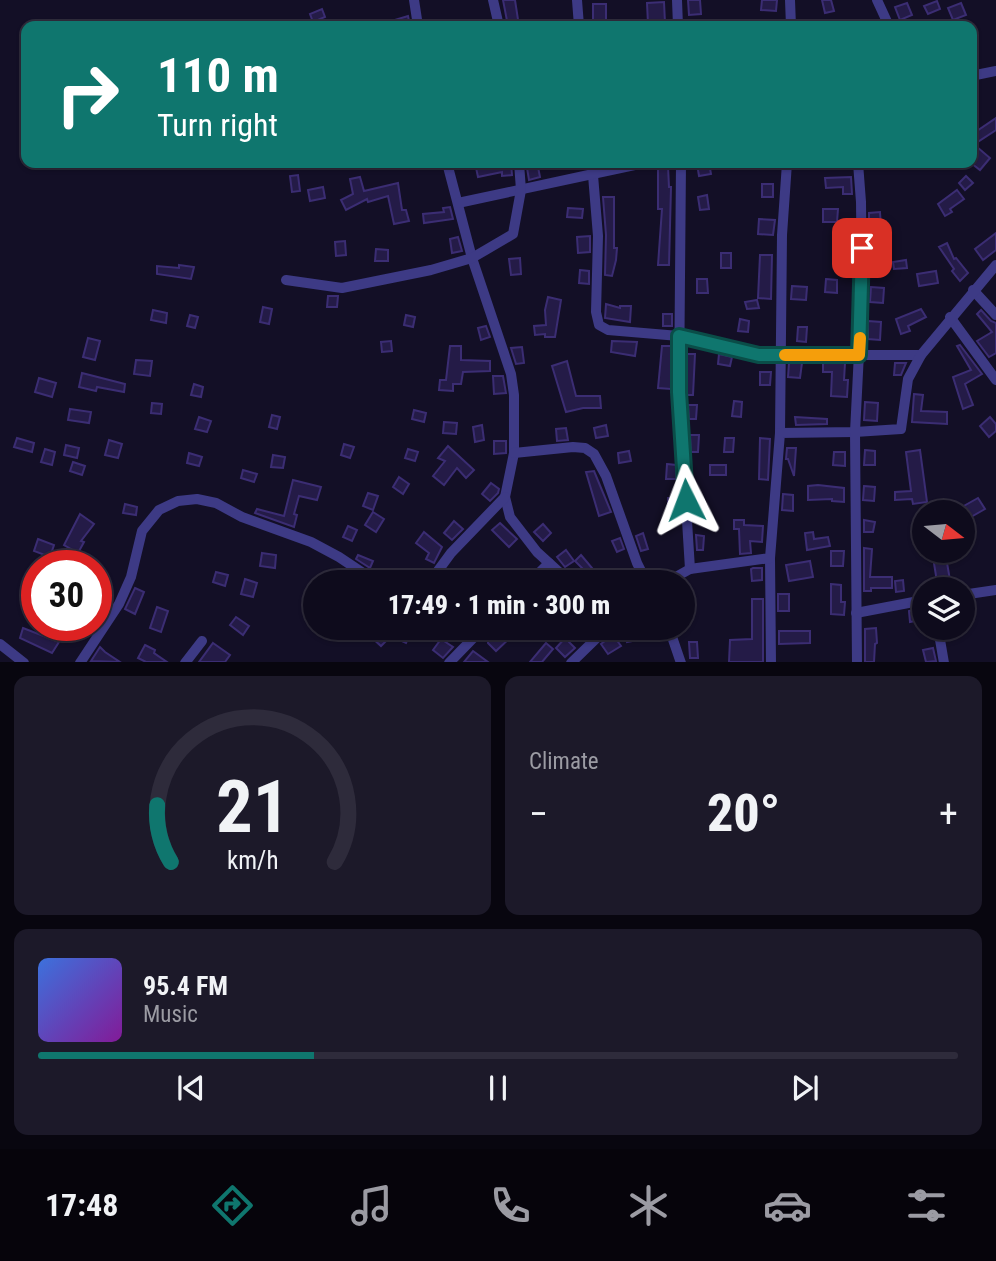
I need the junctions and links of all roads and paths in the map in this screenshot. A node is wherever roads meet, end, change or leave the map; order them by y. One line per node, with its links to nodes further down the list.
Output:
1 (414, 0): 7 (street)
2 (493, 0): 8 (street)
3 (577, 0): 9 (street)
4 (677, 0): 10 (street)
5 (790, 0): 11 (street)
6 (877, 0): 12 (street)
7 (417, 21)
8 (498, 21)
9 (579, 21)
10 (678, 21)
11 (791, 21)
12 (887, 21)
13 (996, 71): 14 (street)
14 (977, 75)
15 (448, 168): 22 (street)
16 (520, 168): 21 (street)
17 (593, 168): 21 (street); 29 (street)
18 (681, 168): 29 (street)
19 (787, 168): 30 (street)
20 (858, 168): 31 (street)
21 (521, 190): 22 (street); 23 (street)
22 (458, 203): 23 (street)
23 (472, 257): 25 (street); 36 (street)
24 (996, 265): 26 (street)
25 (286, 279)
26 (973, 290): 27 (street); 28 (street)
27 (996, 315)
28 (950, 317): 32 (street); 33 (street)
29 (679, 336): 30 (street); 40 (street)
30 (781, 355): 31 (street); 35 (street)
31 (859, 355): 32 (street); 34 (street)
32 (921, 355): 34 (street)
33 (996, 380)
34 (855, 432): 35 (street); 49 (street)
35 (780, 433): 38 (street)
36 (514, 453): 37 (street); 45 (street)
37 (505, 498): 39 (street); 42 (street)
38 (770, 558): 40 (street); 62 (street)
39 (549, 563): 43 (street); 44 (street)
40 (690, 569)
41 (358, 570): 57 (street)
42 (439, 570)
43 (542, 570)
44 (557, 570)
45 (641, 570)
46 (996, 590): 47 (street)
47 (975, 593)
48 (912, 602): 49 (street)
49 (856, 613): 63 (street)
50 (471, 640): 59 (street)
51 (595, 640): 60 (street)
52 (672, 640): 61 (street)
53 (940, 640): 64 (street)
54 (202, 641): 58 (street)
55 (0, 644): 56 (street)
56 (23, 662)
57 (81, 662)
58 (187, 662)
59 (450, 662)
60 (572, 662)
61 (681, 662)
62 (771, 662)
63 (857, 662)
64 (944, 662)

